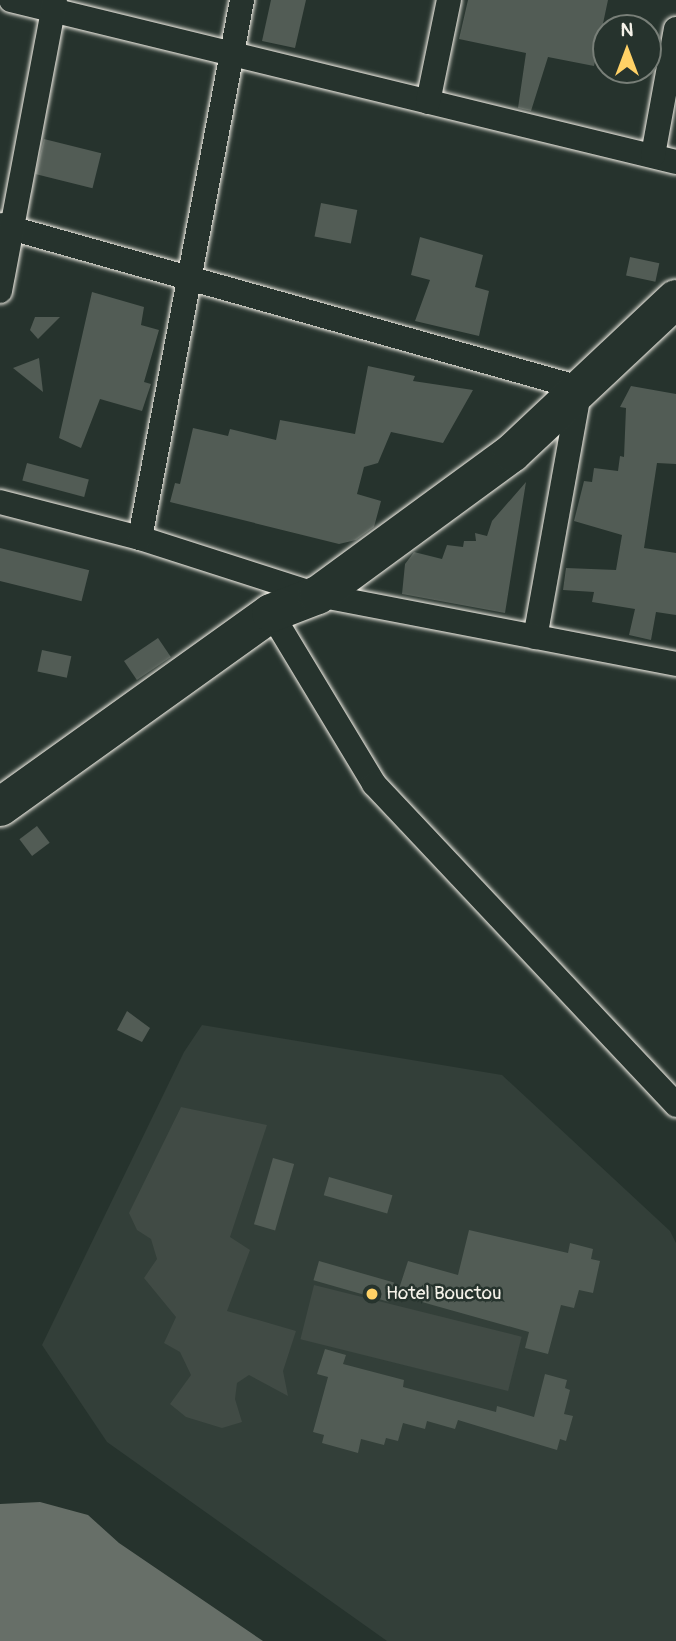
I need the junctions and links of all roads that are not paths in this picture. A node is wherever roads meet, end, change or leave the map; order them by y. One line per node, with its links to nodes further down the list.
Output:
1 (11, 0): 4 (street)
2 (242, 0): 6 (street)
3 (449, 0): 7 (street)
4 (55, 4): 6 (street); 9 (street)
5 (676, 29): 8 (street)
6 (232, 56): 7 (street); 10 (street)
7 (428, 102): 8 (street)
8 (664, 158)
9 (6, 226): 10 (street); 11 (street)
10 (189, 280): 13 (street); 15 (street)
11 (0, 291)
12 (676, 299): 13 (main road)
13 (580, 388): 16 (main road); 18 (street)
14 (0, 502): 15 (street)
15 (140, 538): 16 (street)
16 (318, 595): 17 (main road); 18 (street)
17 (271, 613): 20 (main road); 21 (street)
18 (535, 637): 19 (street)
19 (676, 664)
20 (0, 807)
21 (676, 1105)

